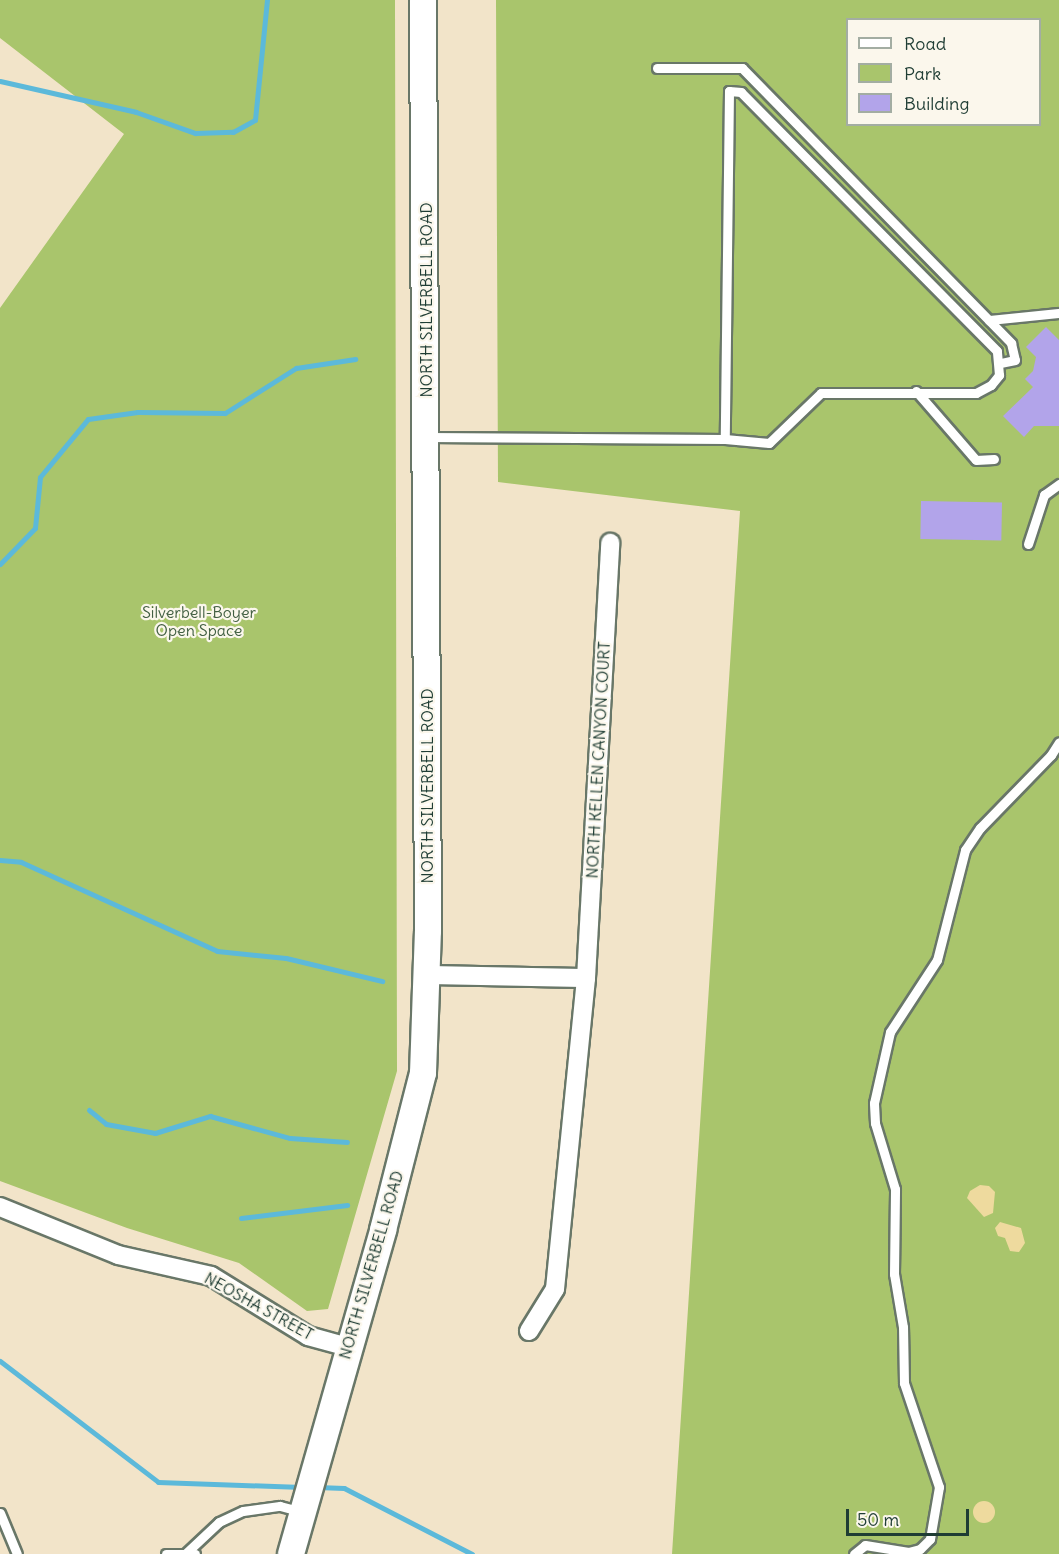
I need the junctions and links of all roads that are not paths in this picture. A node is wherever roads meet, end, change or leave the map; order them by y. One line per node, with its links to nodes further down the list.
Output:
1 (423, 0): 7 (main road, NORTH SILVERBELL ROAD)
2 (657, 68): 4 (lane)
3 (1059, 313): 4 (lane)
4 (989, 320): 5 (lane)
5 (1001, 363): 6 (lane); 8 (lane)
6 (916, 391): 8 (lane); 9 (lane)
7 (427, 437): 8 (lane); 14 (main road, NORTH SILVERBELL ROAD)
8 (725, 438)
9 (994, 459)
10 (1059, 484): 12 (lane)
11 (610, 543): 15 (street, NORTH KELLEN CANYON COURT)
12 (1028, 544)
13 (1059, 741): 25 (lane)
14 (426, 975): 15 (street); 18 (main road, NORTH SILVERBELL ROAD)
15 (586, 978): 17 (street, NORTH KELLEN CANYON COURT)
16 (0, 1207): 18 (street, NEOSHA STREET)
17 (529, 1331)
18 (348, 1347): 19 (main road, NORTH SILVERBELL ROAD)
19 (303, 1512): 21 (lane); 24 (main road, NORTH SILVERBELL ROAD)
20 (0, 1513): 22 (lane)
21 (190, 1553): 23 (lane)
22 (17, 1554)
23 (166, 1554)
24 (291, 1554)
25 (854, 1554)

